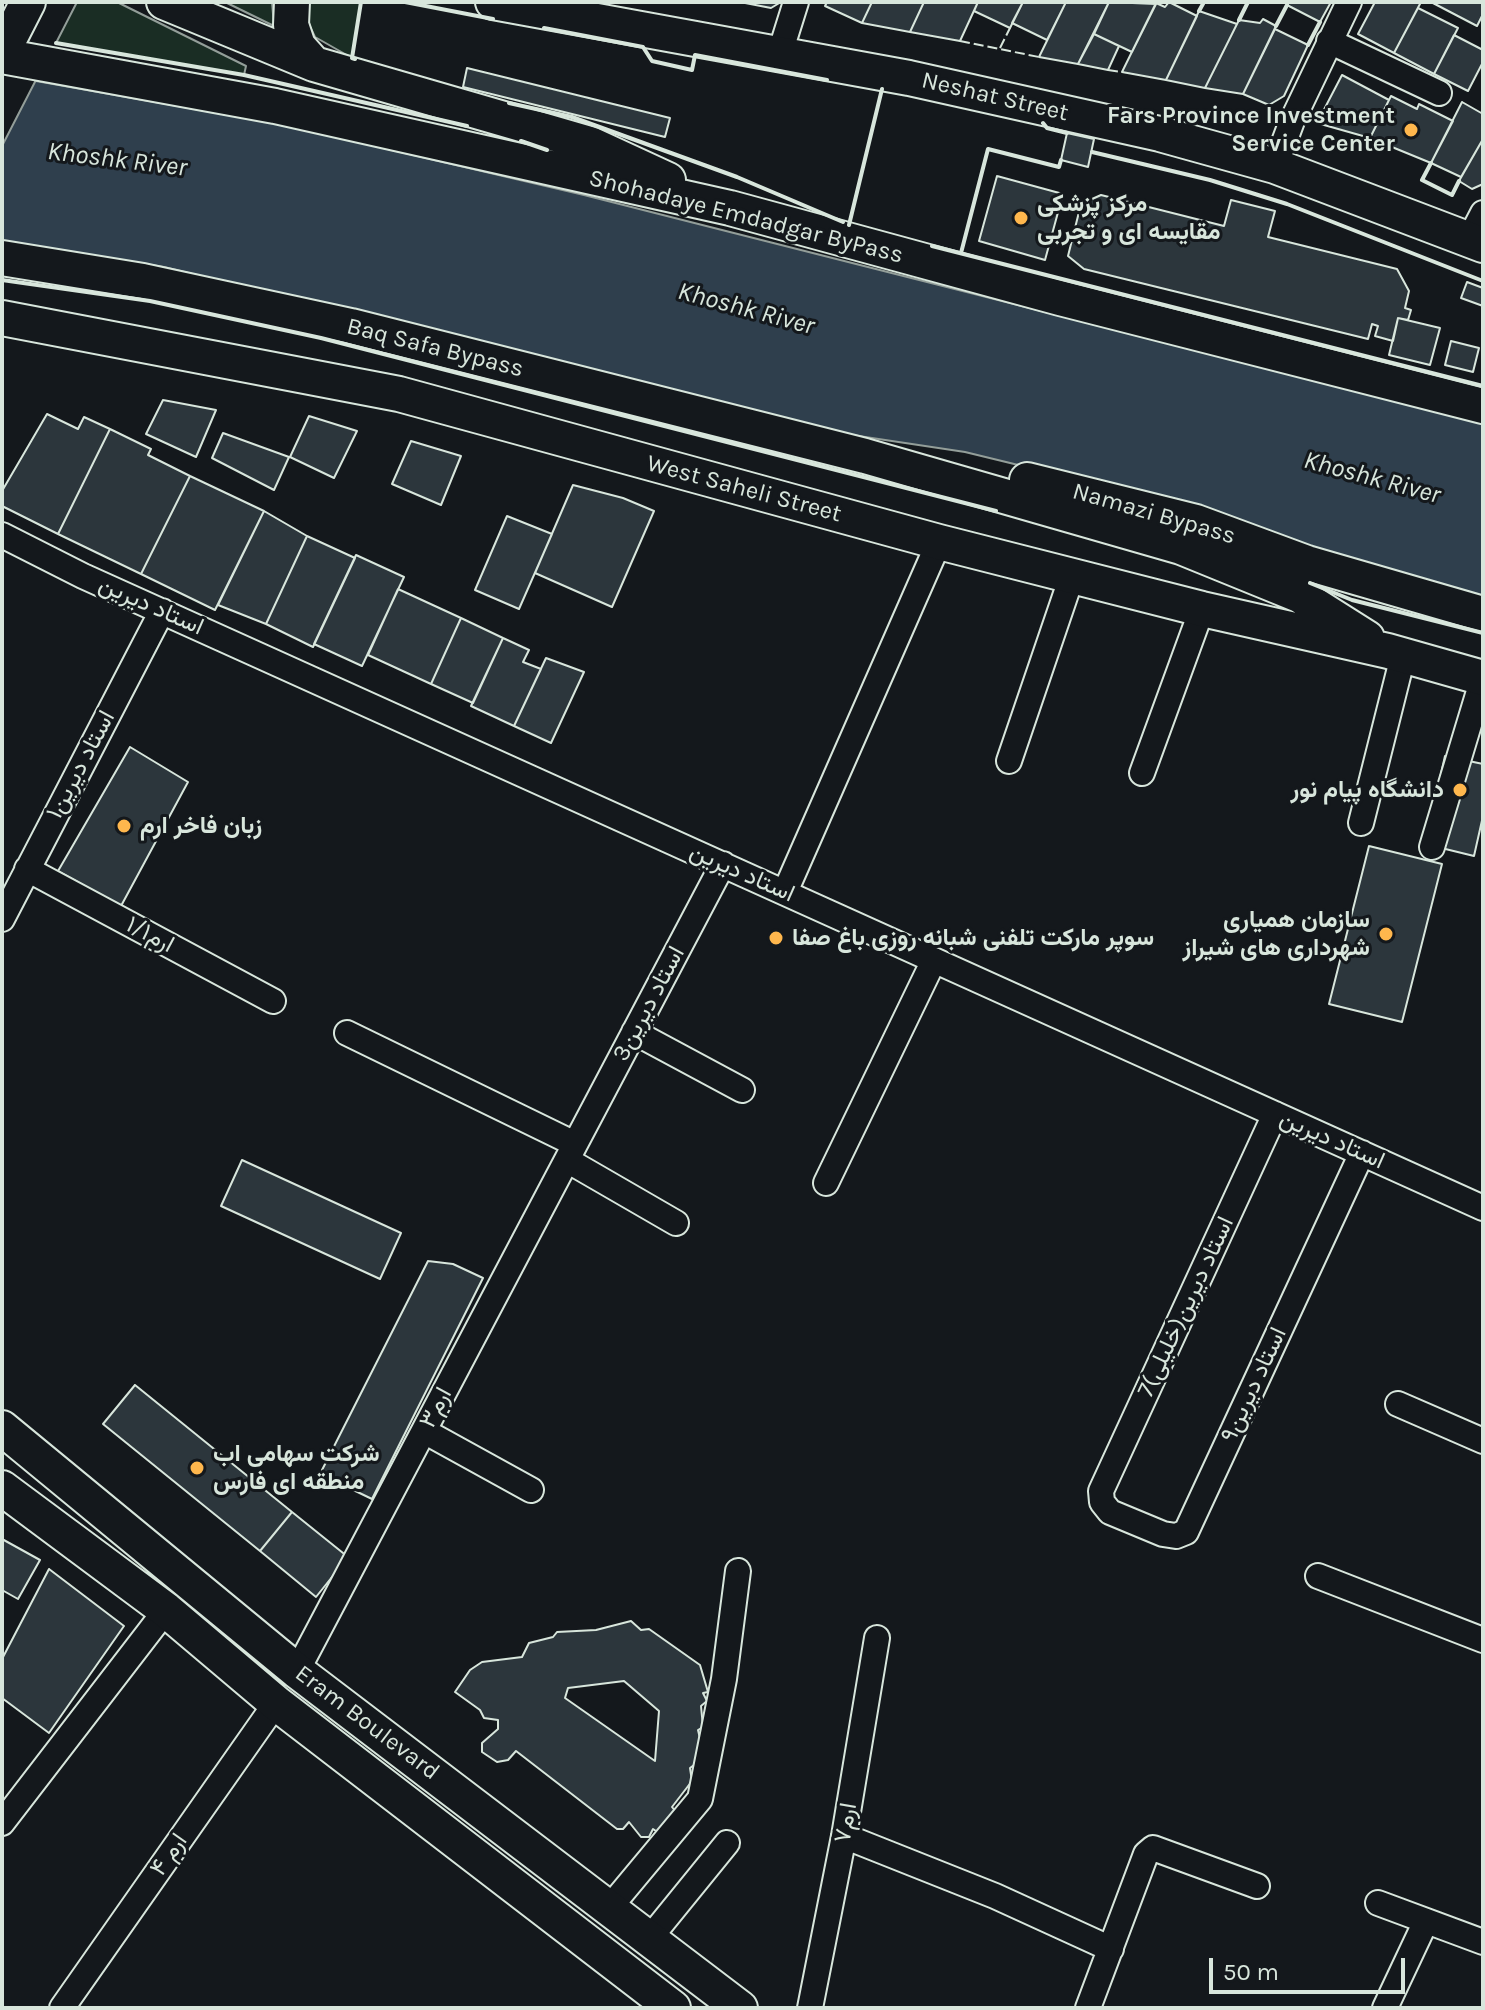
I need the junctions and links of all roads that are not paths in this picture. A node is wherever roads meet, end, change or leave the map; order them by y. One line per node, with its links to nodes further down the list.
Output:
1 (28, 2): 8 (main road)
2 (164, 2): 10 (main road)
3 (292, 2): 10 (main road)
4 (493, 2): 9 (main road, Neshat Street)
5 (796, 2): 9 (street)
6 (1349, 2): 7 (street)
7 (1329, 41): 11 (street); 12 (street)
8 (5, 49): 13 (main road, Shohadaye Emdadgar ByPass)
9 (780, 53): 12 (main road, Neshat Street)
10 (314, 64): 13 (main road)
11 (1439, 93)
12 (1275, 166): 14 (main road, Neshat Street)
13 (730, 208): 17 (main road, Shohadaye Emdadgar ByPass)
14 (1478, 233)
15 (2, 258): 18 (main road, Baq Safa Bypass)
16 (2, 318): 20 (main road, West Saheli Street)
17 (1483, 406)
18 (865, 456): 24 (main road, Namazi Bypass); 25 (main road)
19 (2, 535): 23 (street, استاد دیرین)
20 (939, 542): 21 (main road, West Saheli Street); 33 (street)
21 (1072, 576): 22 (main road, West Saheli Street); 27 (street)
22 (1202, 609): 25 (main road, West Saheli Street); 28 (street)
23 (162, 611): 31 (street, استاد دیرین); 32 (street, استاد دیرین۱)
24 (1483, 614)
25 (1395, 653): 26 (main road, West Saheli Street); 29 (street)
26 (1483, 678): 30 (street)
27 (1009, 761)
28 (1142, 773)
29 (1361, 823)
30 (1432, 847)
31 (723, 864): 33 (street, استاد دیرین); 37 (street, 3استاد دیرین)
32 (27, 869): 34 (street, استاد دیرین۱); 36 (street, ۱/۱ارم)
33 (785, 892): 35 (street, استاد دیرین)
34 (2, 919)
35 (934, 960): 40 (street, استاد دیرین); 43 (street)
36 (273, 1001)
37 (634, 1032): 39 (street); 41 (street, 3استاد دیرین)
38 (347, 1033): 41 (street)
39 (742, 1090)
40 (1275, 1114): 42 (street, استاد دیرین); 52 (street, 7استاد دیرین(خلیلی))
41 (571, 1152): 45 (street); 48 (street, ارم۳)
42 (1362, 1153): 44 (street, استاد دیرین); 52 (street, استاد دیرین۹)
43 (826, 1183)
44 (1483, 1208)
45 (676, 1223)
46 (1398, 1404): 49 (street)
47 (2, 1428): 58 (main road, Eram Boulevard)
48 (424, 1431): 51 (street); 58 (street, ارم۳)
49 (1483, 1441)
50 (2, 1488): 55 (main road, Eram Boulevard)
51 (531, 1490)
52 (1102, 1502)
53 (738, 1571): 65 (street)
54 (1318, 1576): 57 (street)
55 (166, 1610): 59 (main road, Eram Boulevard); 60 (street)
56 (877, 1638): 61 (street, ارم۷)
57 (1483, 1640)
58 (297, 1671): 65 (main road, Eram Boulevard)
59 (276, 1703): 70 (main road, Eram Boulevard); 71 (street, ارم ۴)
60 (2, 1823)
61 (844, 1836): 69 (street); 73 (street, ارم۷)
62 (727, 1843): 67 (street)
63 (1257, 1886): 69 (street)
64 (1378, 1903): 66 (street)
65 (610, 1907): 67 (main road, Eram Boulevard)
66 (1426, 1921): 68 (street); 75 (street)
67 (649, 1939): 72 (main road, Eram Boulevard)
68 (1483, 1942)
69 (1111, 1949): 74 (street)
70 (654, 2002)
71 (62, 2008)
72 (740, 2008)
73 (810, 2008)
74 (1088, 2008)
75 (1385, 2008)

